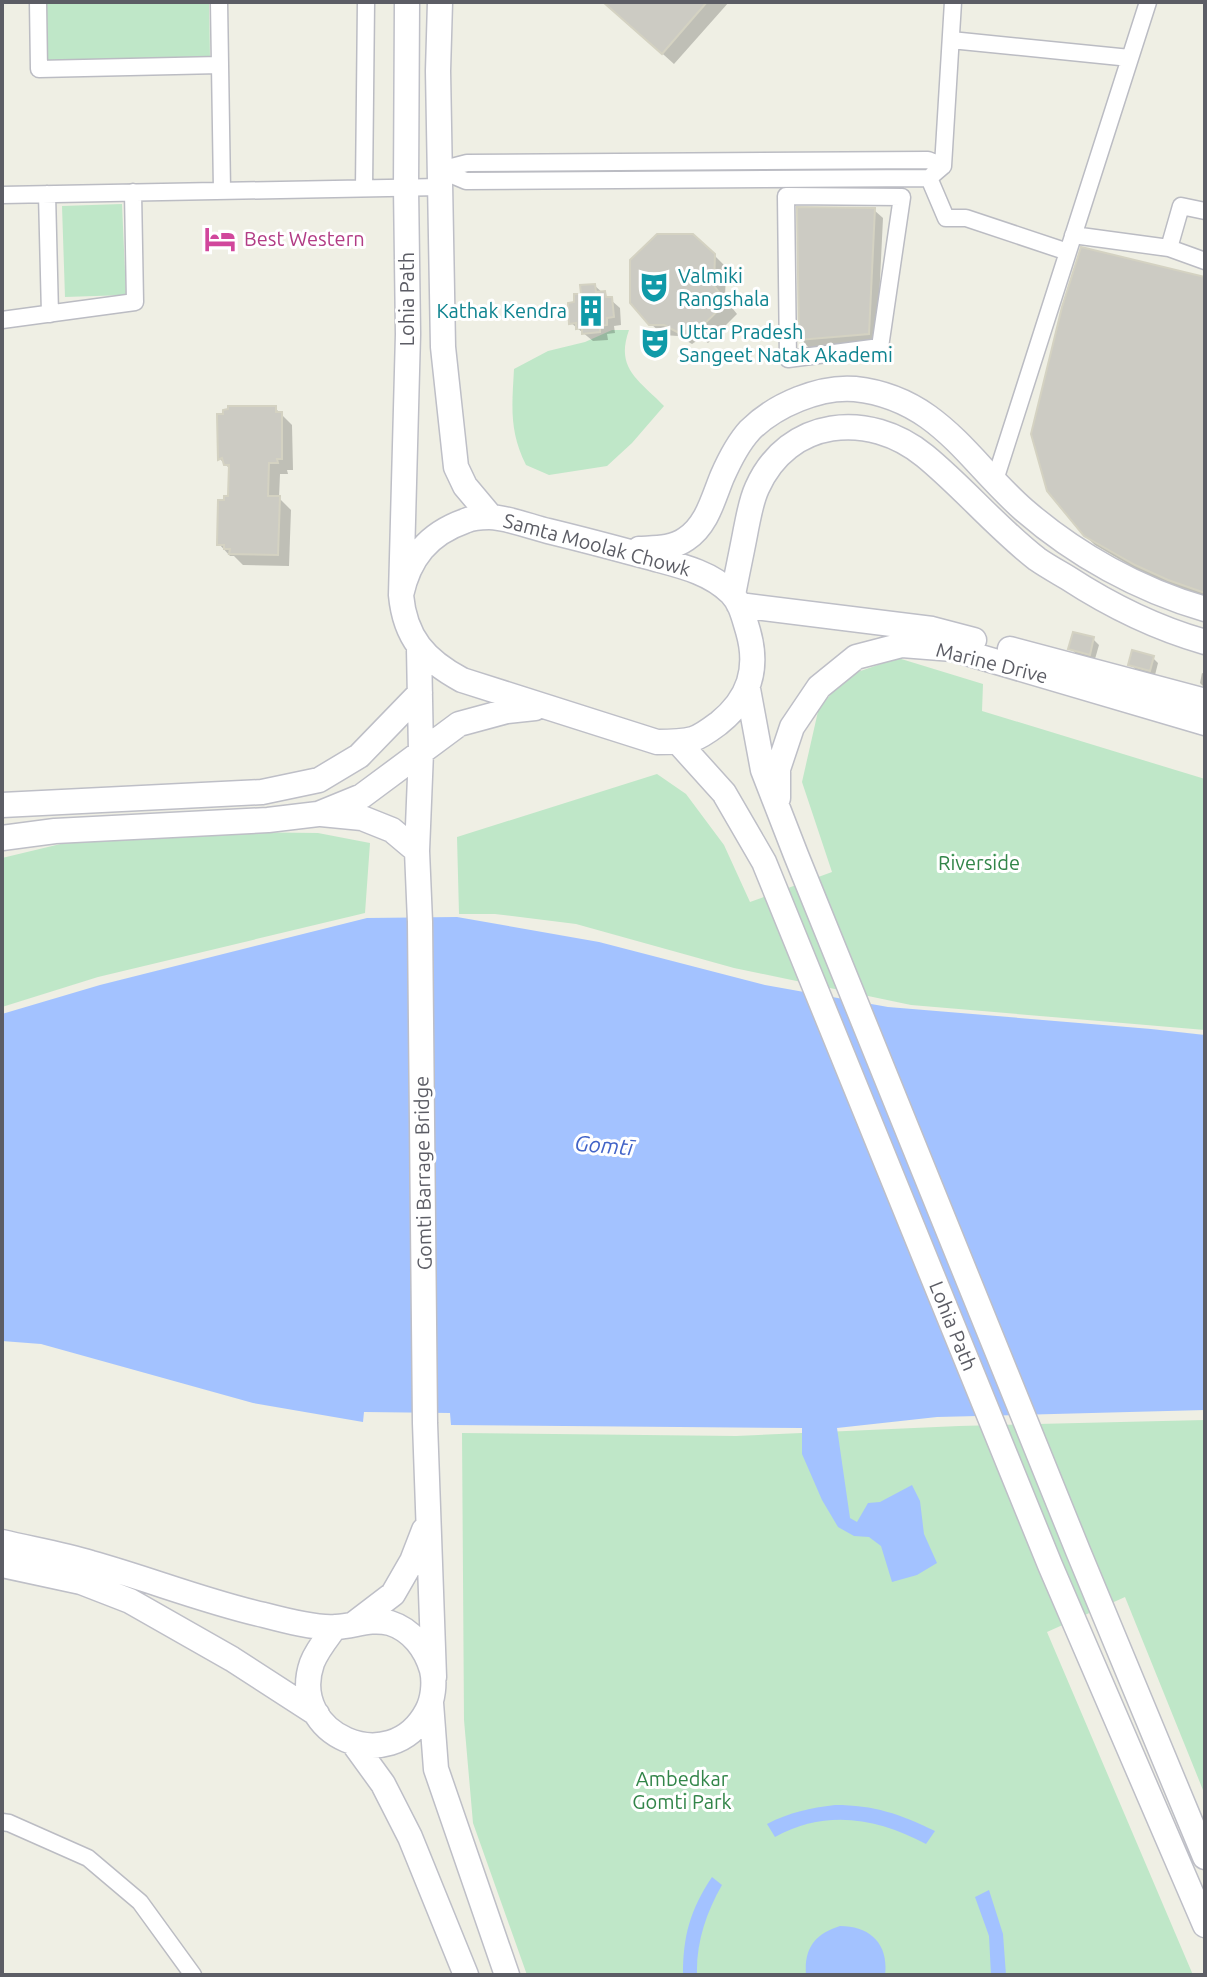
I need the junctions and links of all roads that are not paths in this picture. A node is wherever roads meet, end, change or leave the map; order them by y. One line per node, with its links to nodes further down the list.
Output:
1 (38, 2): 10 (street)
2 (219, 2): 10 (street)
3 (366, 2): 16 (street)
4 (407, 2): 11 (main road, Lohia Path)
5 (440, 2): 11 (main road, Lohia Path)
6 (953, 2): 8 (street)
7 (1148, 2): 9 (street)
8 (951, 40): 9 (street); 12 (street)
9 (1130, 58): 23 (street)
10 (220, 65): 17 (street)
11 (423, 134): 13 (main road, Lohia Path); 15 (main road, Lohia Path)
12 (943, 166): 13 (street); 14 (street)
13 (440, 178): 14 (street); 15 (street); 30 (main road, Lohia Path)
14 (929, 178): 25 (street)
15 (406, 187): 16 (street); 32 (main road, Lohia Path)
16 (364, 188): 17 (street)
17 (222, 190): 18 (street)
18 (133, 192): 19 (street); 27 (street)
19 (47, 194): 20 (street); 27 (street)
20 (2, 195)
21 (902, 197): 21 (street)
22 (1205, 211): 24 (street)
23 (1073, 235): 24 (street); 25 (street)
24 (1169, 248): 26 (street)
25 (1068, 252): 29 (street)
26 (1205, 261)
27 (50, 314): 28 (street)
28 (2, 320)
29 (995, 480): 31 (main road); 34 (main road)
30 (491, 517): 31 (main road, Samta Moolak Chowk); 32 (main road, Samta Moolak Chowk)
31 (624, 550): 33 (main road, Samta Moolak Chowk)
32 (401, 595): 36 (main road)
33 (736, 600): 35 (main road); 37 (main road); 39 (main road, Marine Drive)
34 (1205, 609)
35 (1205, 642)
36 (419, 648): 38 (main road, Gomti Barrage Bridge); 40 (main road)
37 (748, 689): 42 (main road); 45 (main road, Lohia Path)
38 (420, 693): 43 (main road, Gomti Barrage Bridge); 44 (main road)
39 (1205, 701)
40 (542, 707): 42 (main road); 43 (main road)
41 (1205, 723): 45 (main road, Marine Drive)
42 (678, 742): 59 (main road, Lohia Path)
43 (421, 752): 46 (main road); 48 (main road, Gomti Barrage Bridge)
44 (3, 799)
45 (778, 807): 58 (main road, Lohia Path)
46 (318, 814): 47 (main road); 48 (main road)
47 (2, 838)
48 (417, 851): 49 (main road, Gomti Barrage Bridge)
49 (427, 1520): 52 (main road); 53 (main road, Gomti Barrage Bridge)
50 (2, 1542): 52 (main road)
51 (2, 1565): 55 (main road)
52 (345, 1625): 53 (main road); 55 (main road)
53 (434, 1677): 54 (main road)
54 (431, 1703): 56 (main road); 62 (main road)
55 (317, 1714): 56 (main road)
56 (354, 1744): 61 (main road)
57 (2, 1822): 60 (street)
58 (1205, 1857)
59 (1205, 1925)
60 (193, 1975)
61 (466, 1975)
62 (507, 1975)

